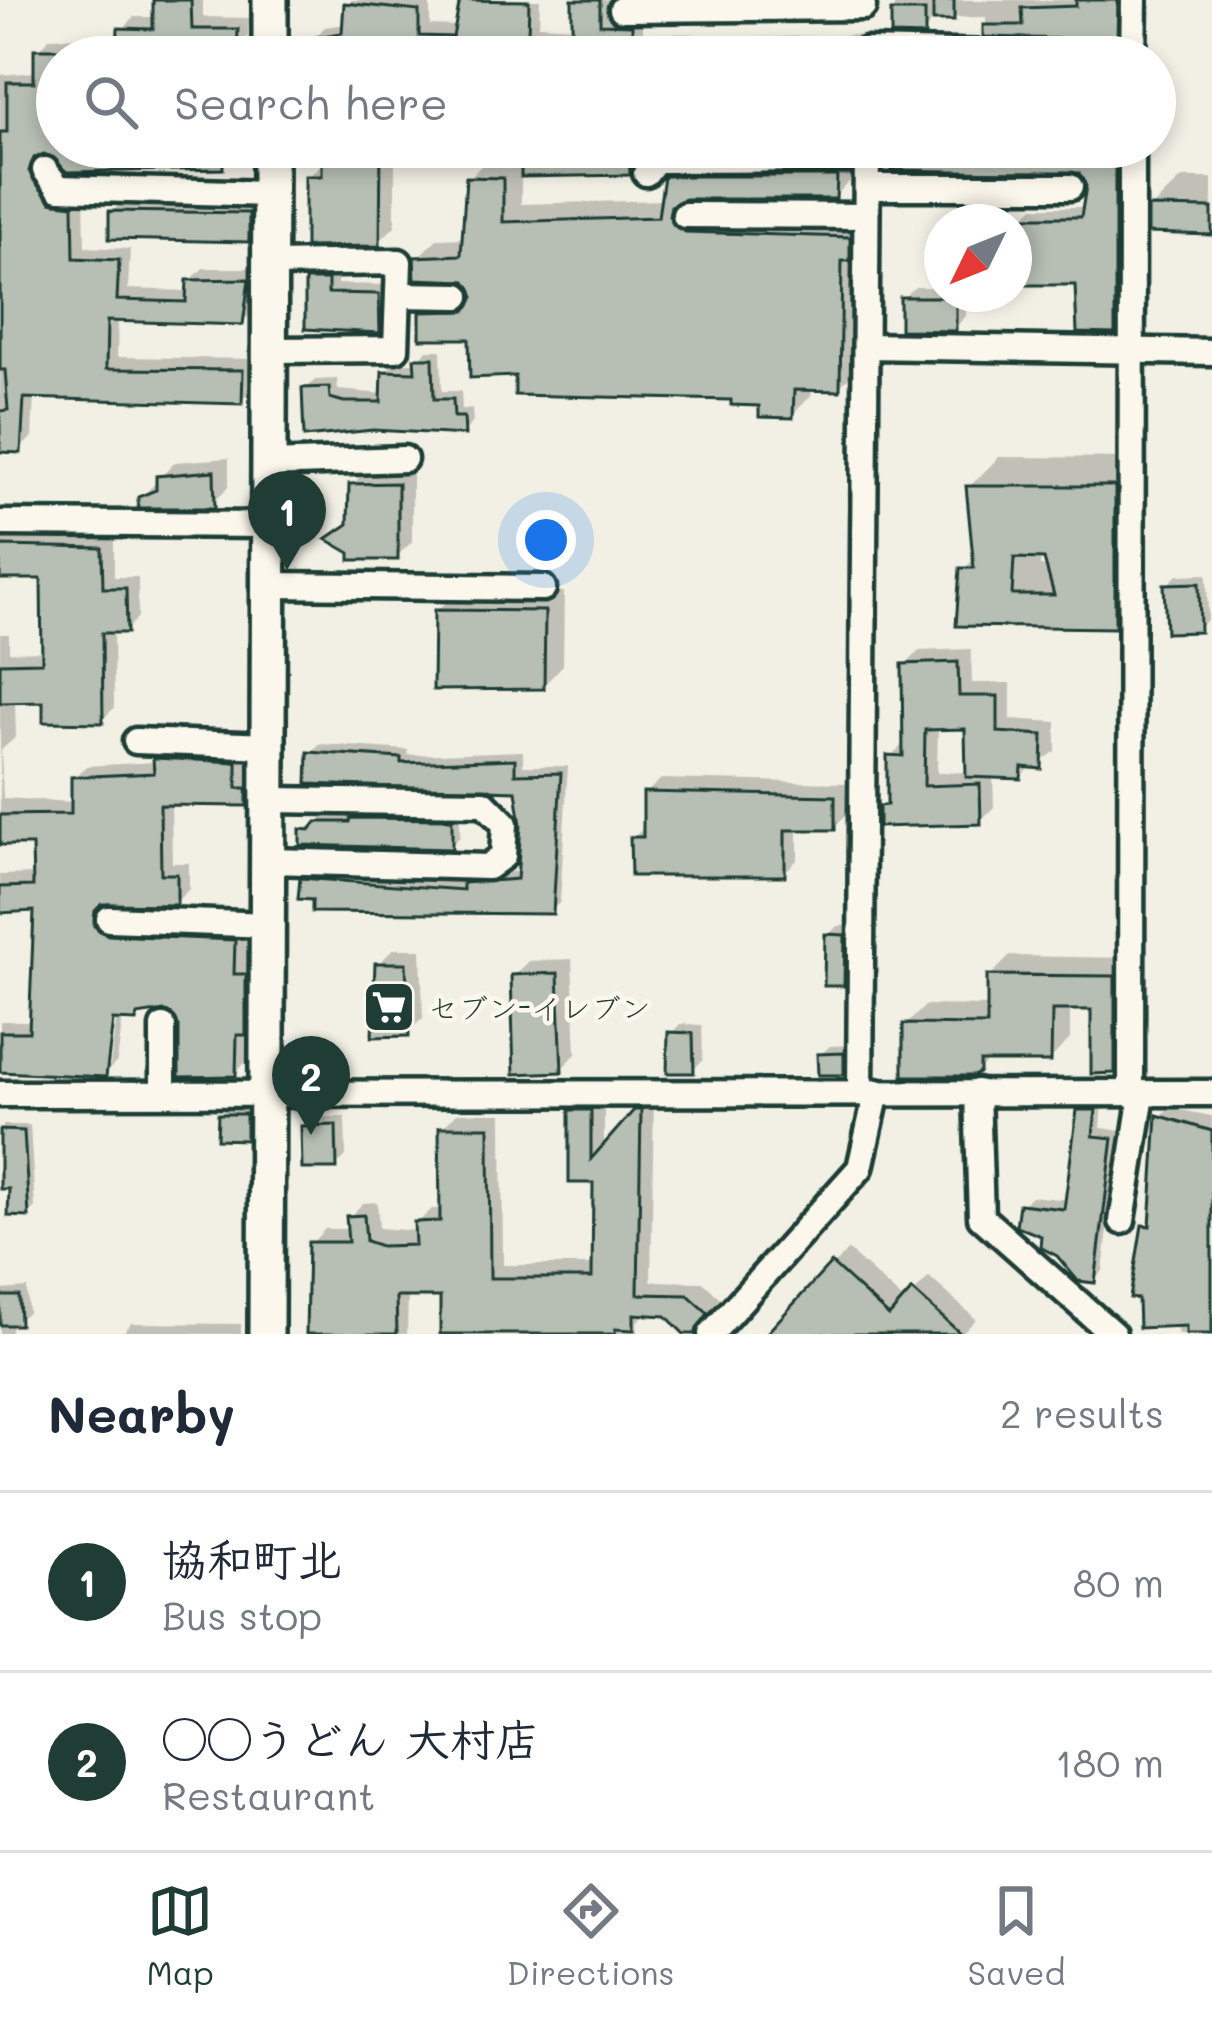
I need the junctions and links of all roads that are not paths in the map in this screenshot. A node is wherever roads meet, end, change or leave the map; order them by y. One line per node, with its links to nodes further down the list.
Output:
1 (270, 0): 5 (street)
2 (1134, 0): 7 (street)
3 (863, 3): 4 (street); 6 (street)
4 (622, 9)
5 (270, 36)
6 (865, 36)
7 (1133, 36)
8 (270, 168): 16 (street)
9 (650, 168): 13 (street)
10 (867, 168): 14 (street)
11 (1132, 168): 24 (street)
12 (45, 170): 16 (street)
13 (646, 173)
14 (868, 187): 15 (street); 18 (street)
15 (1070, 187)
16 (270, 194): 19 (street)
17 (685, 215): 18 (street)
18 (866, 216): 22 (street)
19 (270, 265): 20 (street); 23 (street)
20 (399, 295): 21 (street); 23 (street)
21 (458, 296)
22 (866, 346): 24 (street); 41 (street)
23 (272, 350): 27 (street)
24 (1133, 352): 25 (street); 45 (street)
25 (1212, 352)
26 (404, 459): 27 (street)
27 (270, 464): 29 (street)
28 (0, 523): 29 (street)
29 (270, 525): 30 (street)
30 (270, 585): 31 (street); 33 (street)
31 (543, 588)
32 (136, 741): 33 (street)
33 (270, 746): 34 (street)
34 (270, 800): 35 (street); 35 (street)
35 (270, 861): 37 (street)
36 (109, 919): 37 (street)
37 (270, 925): 39 (street)
38 (164, 1027): 40 (street)
39 (270, 1090): 40 (street); 41 (street); 47 (street)
40 (163, 1092): 44 (street)
41 (868, 1092): 42 (street); 48 (street)
42 (977, 1092): 45 (street); 49 (street)
43 (1212, 1093): 45 (street)
44 (0, 1094)
45 (1137, 1094): 46 (street)
46 (1133, 1207)
47 (266, 1334)
48 (711, 1334)
49 (1113, 1334)

